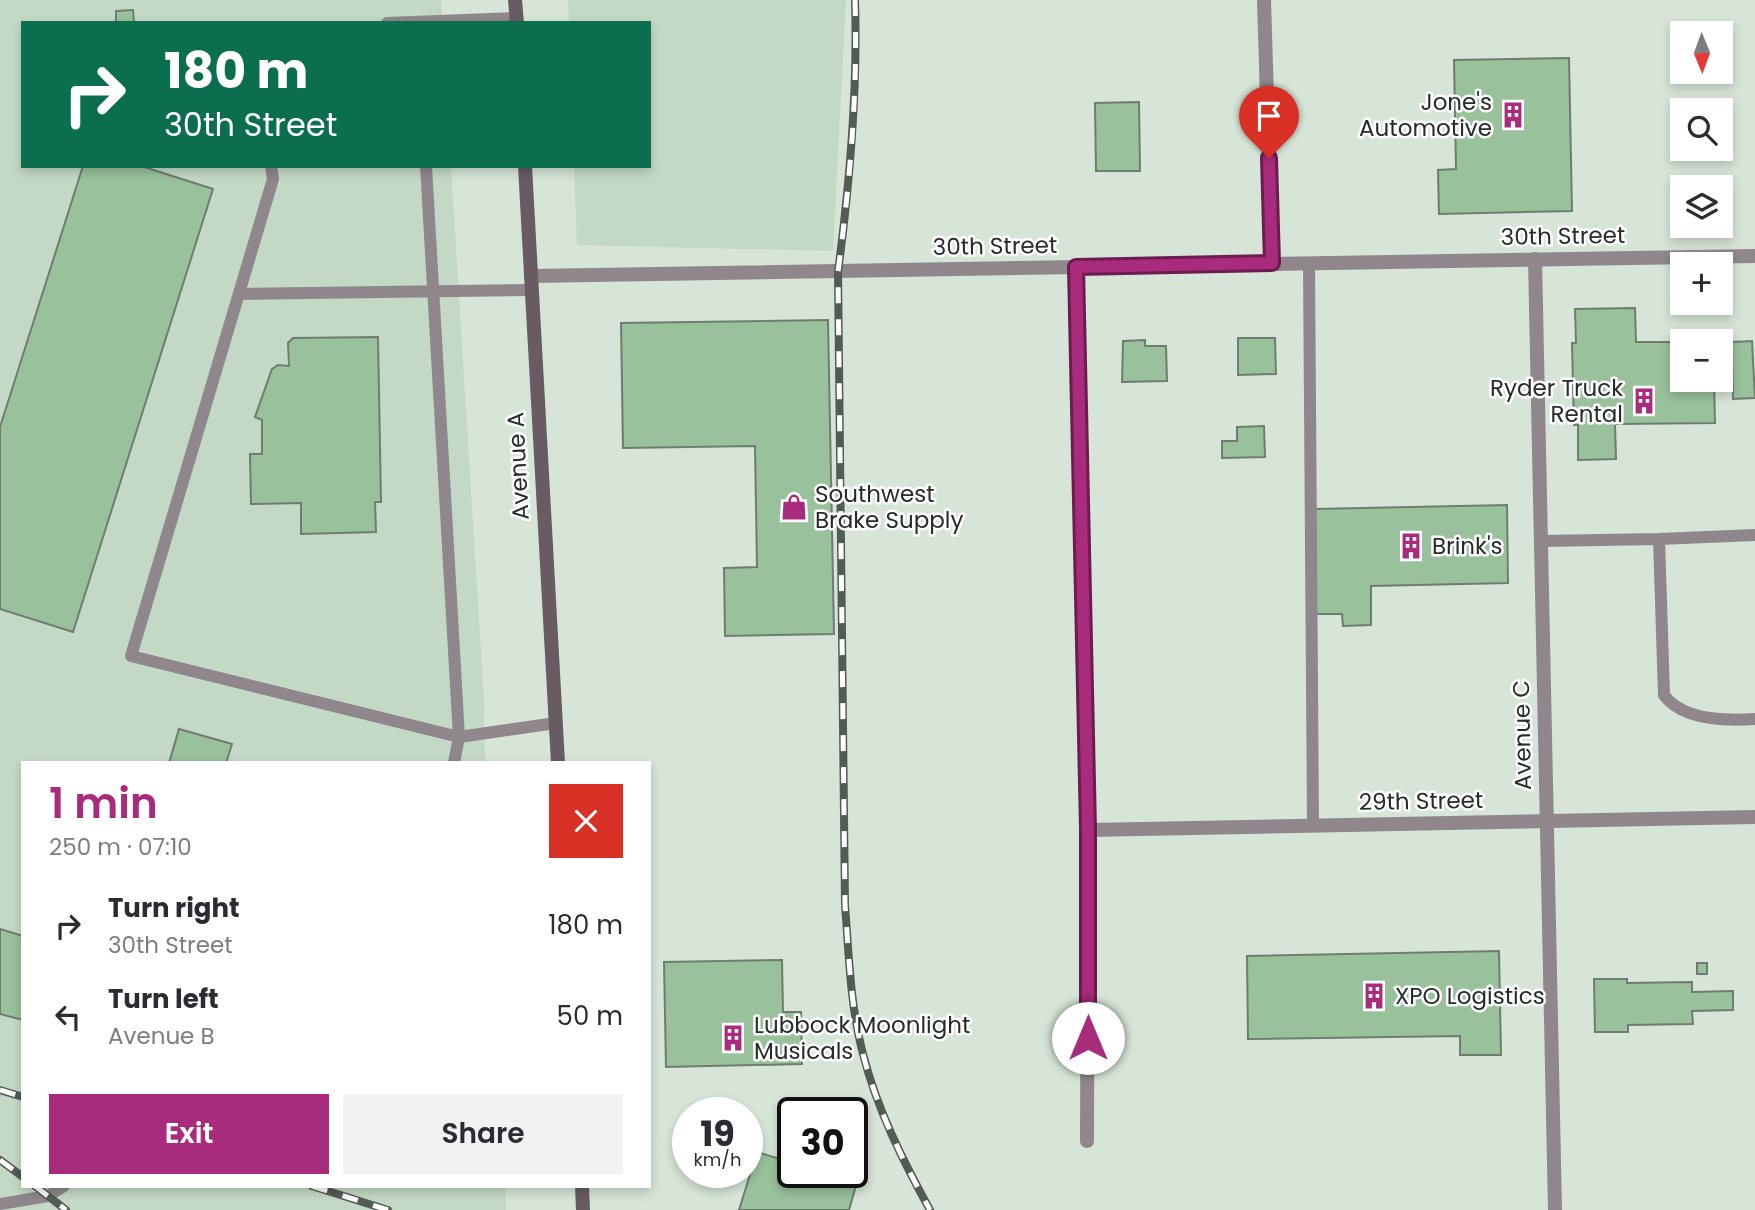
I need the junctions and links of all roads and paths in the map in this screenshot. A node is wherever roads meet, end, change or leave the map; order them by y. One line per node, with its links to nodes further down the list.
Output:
1 (515, 0): 3 (main road)
2 (1264, 0): 10 (street)
3 (517, 20): 4 (lane)
4 (468, 21)
5 (271, 168): 15 (lane)
6 (426, 168): 14 (lane)
7 (525, 168): 13 (main road, Avenue A)
8 (1755, 256): 9 (street, 30th Street)
9 (1535, 259): 11 (street, 30th Street); 18 (street, Avenue C)
10 (1272, 263): 11 (street, 30th Street); 12 (street, 30th Street)
11 (1309, 263): 26 (lane)
12 (1076, 267): 13 (street, 30th Street); 27 (street)
13 (531, 283): 14 (lane); 20 (main road, Avenue A)
14 (433, 291): 15 (lane); 21 (lane)
15 (239, 294): 21 (lane)
16 (1755, 536): 17 (lane)
17 (1660, 539): 18 (lane); 19 (lane)
18 (1541, 541): 25 (street, Avenue C)
19 (1755, 719)
20 (556, 723): 21 (lane); 23 (main road, Avenue A)
21 (459, 737): 22 (lane)
22 (454, 761)
23 (558, 761)
24 (1755, 817): 25 (street, 29th Street)
25 (1546, 821): 26 (street, 29th Street); 33 (street, Avenue C)
26 (1312, 826): 27 (street, 29th Street)
27 (1088, 830): 28 (street)
28 (1087, 1142)
29 (61, 1188): 31 (lane)
30 (582, 1188): 32 (main road)
31 (0, 1203)
32 (583, 1210)
33 (1555, 1210)

